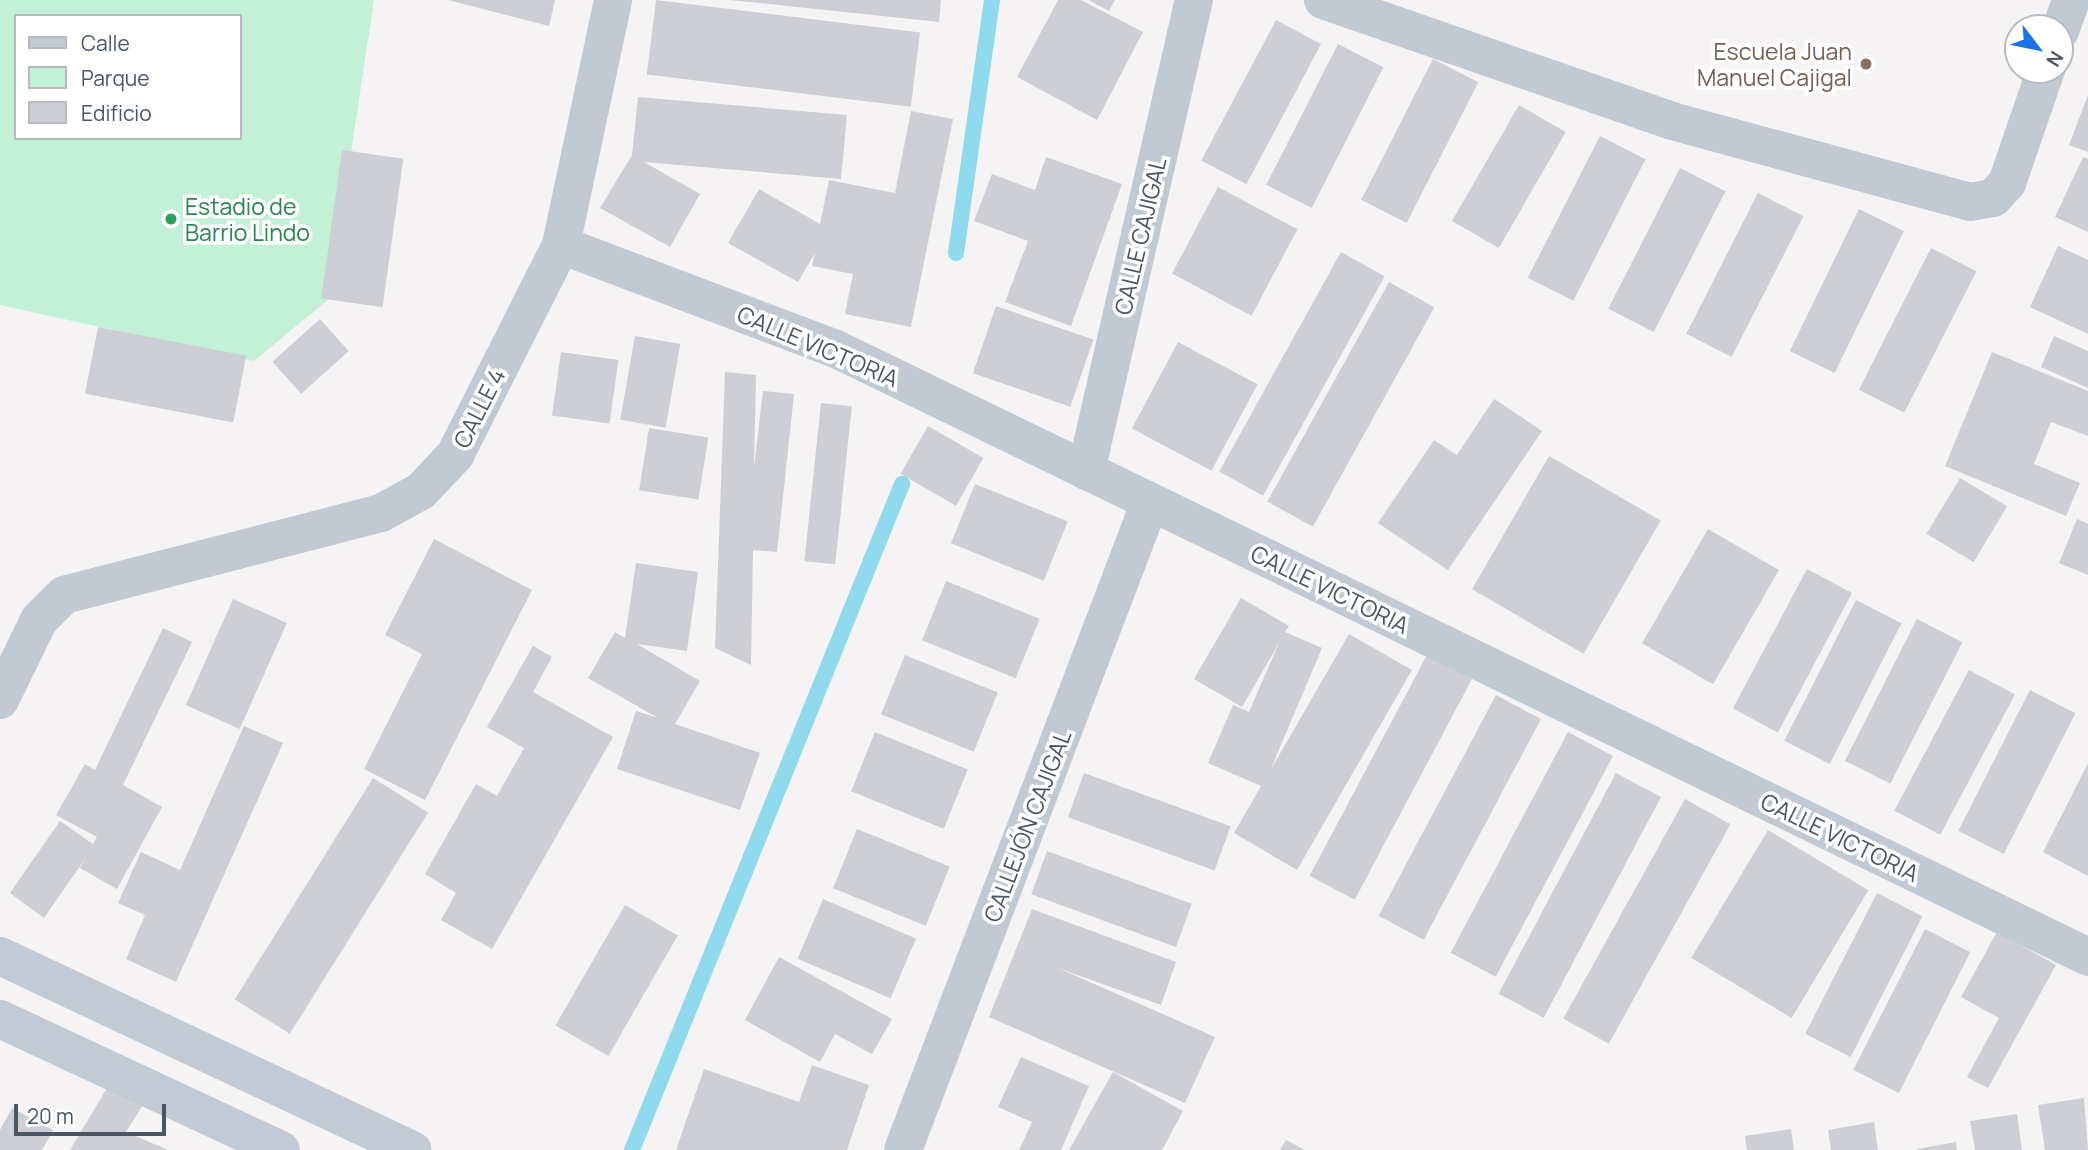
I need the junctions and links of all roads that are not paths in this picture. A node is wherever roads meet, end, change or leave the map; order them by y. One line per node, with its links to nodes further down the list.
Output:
1 (613, 0): 5 (street, CALLE 4)
2 (1194, 0): 6 (street, CALLE CAJIGAL)
3 (1323, 0): 4 (street)
4 (2041, 84)
5 (561, 245): 6 (street, CALLE VICTORIA); 8 (street, CALLE 4)
6 (1086, 471): 7 (street, CALLE VICTORIA)
7 (1150, 502): 10 (street, CALLE VICTORIA); 14 (street, CALLEJÓN CAJIGAL)
8 (4, 680)
9 (0, 956): 13 (street)
10 (2088, 957)
11 (0, 1019): 12 (street)
12 (281, 1150)
13 (413, 1150)
14 (903, 1150)

